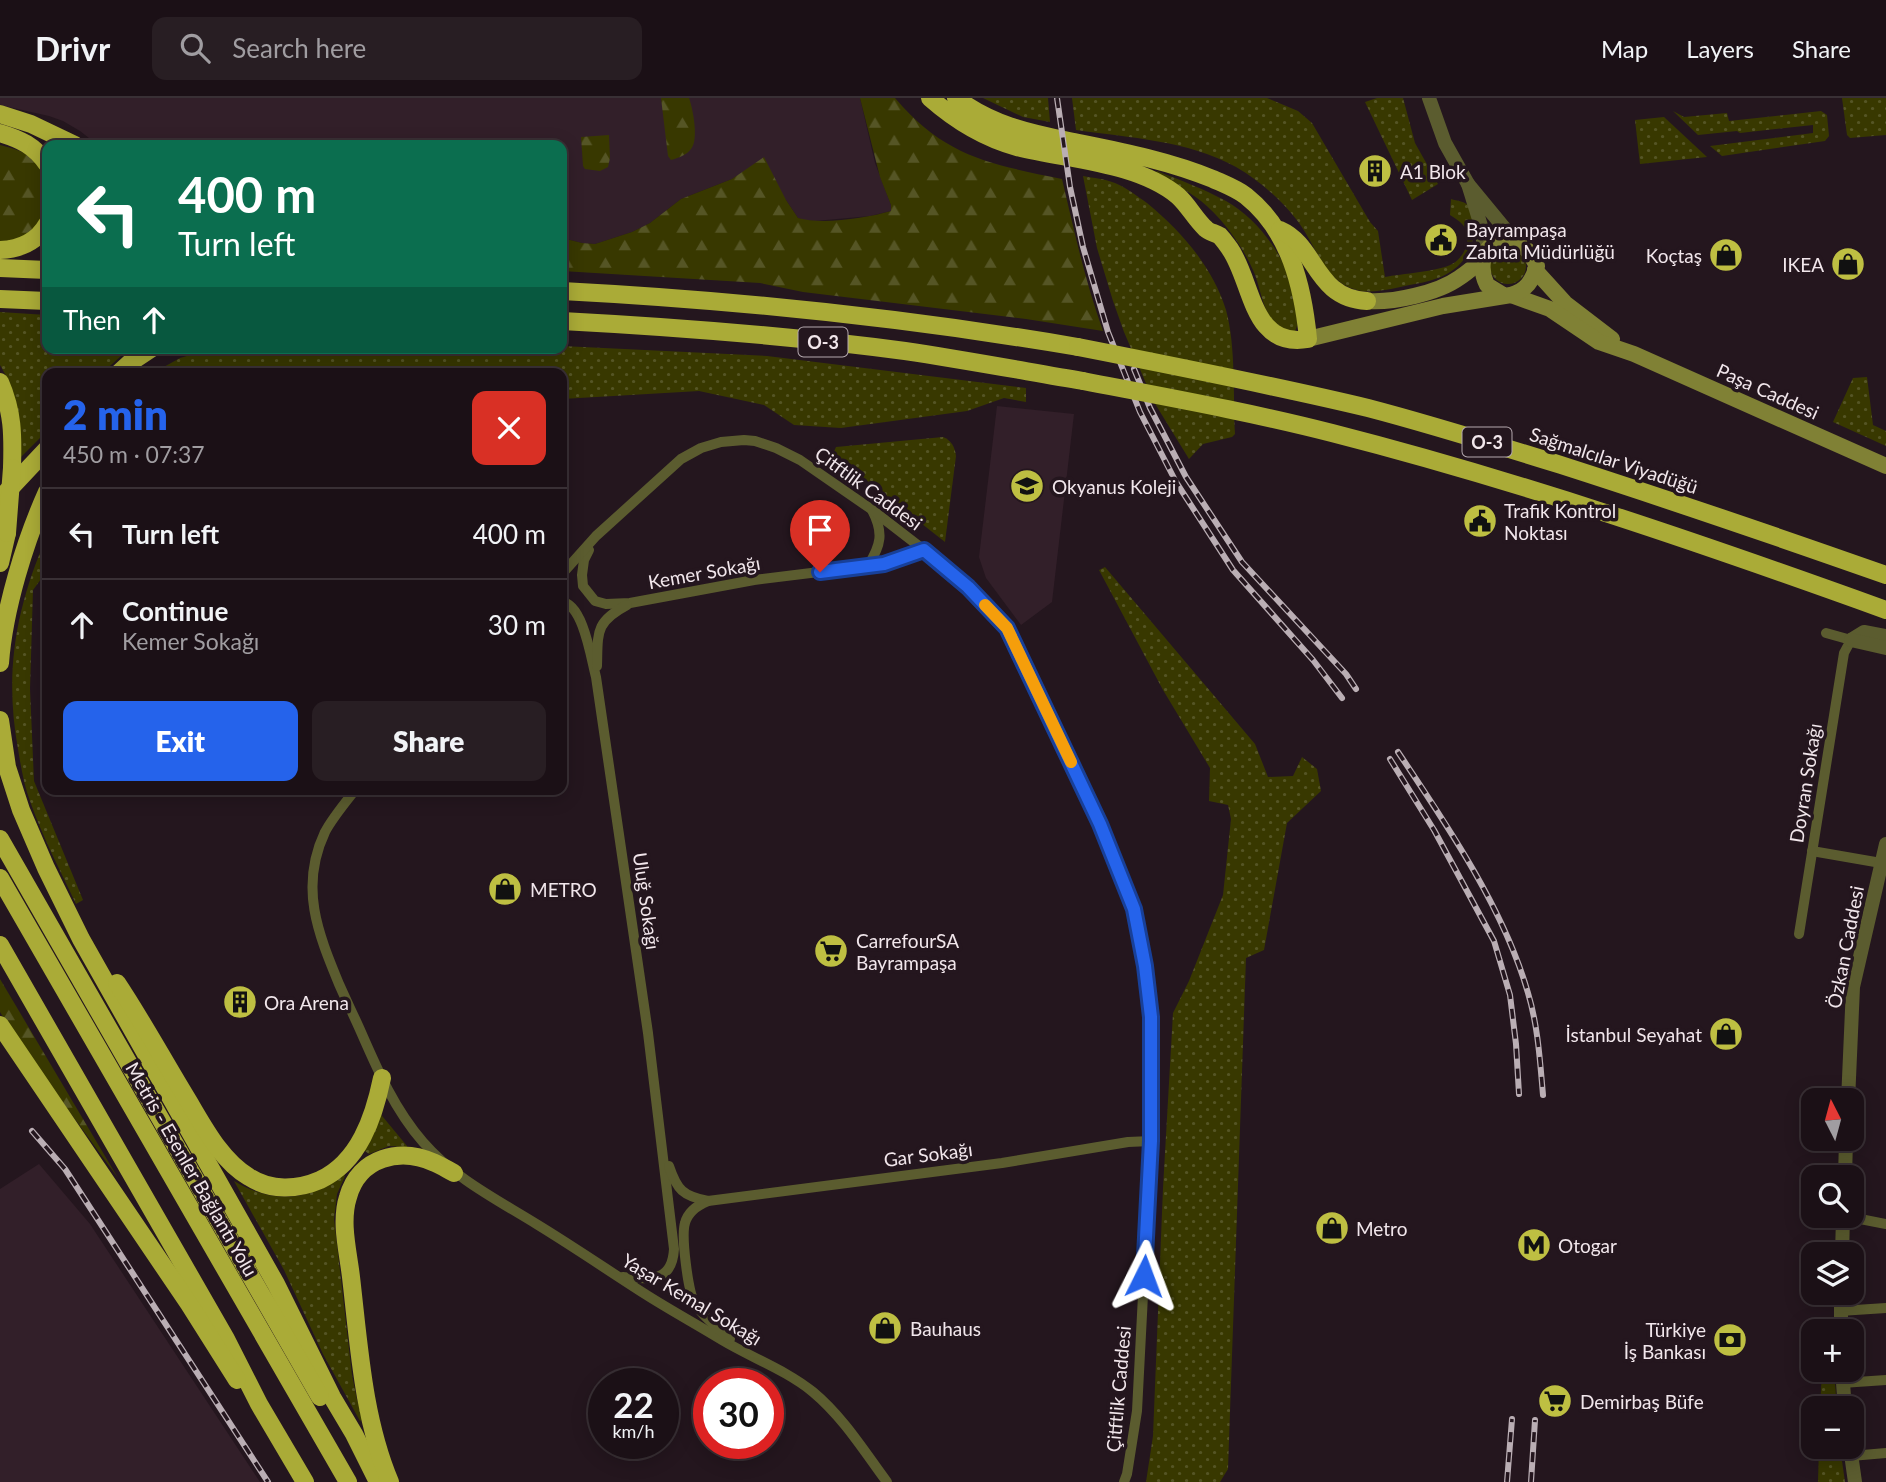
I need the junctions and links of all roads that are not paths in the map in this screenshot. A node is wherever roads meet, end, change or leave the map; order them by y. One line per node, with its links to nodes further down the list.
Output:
1 (930, 98): 23 (highway)
2 (956, 98): 9 (highway)
3 (1429, 98): 8 (street)
4 (0, 114): 6 (highway)
5 (0, 133): 7 (highway)
6 (64, 140)
7 (42, 158)
8 (1468, 184): 11 (street); 13 (street)
9 (1273, 227): 21 (highway); 23 (highway)
10 (42, 232): 12 (highway)
11 (1515, 241): 13 (main road); 16 (main road)
12 (0, 250)
13 (1483, 257): 18 (main road); 21 (main road)
14 (0, 268): 15 (highway)
15 (42, 270)
16 (1535, 270): 18 (main road); 25 (main road, Paşa Caddesi)
17 (567, 291): 38 (highway, Sağmalcılar Viyadüğü / O-3, bridge)
18 (1508, 296): 23 (main road); 25 (main road, Paşa Caddesi)
19 (0, 299): 20 (highway)
20 (42, 301)
21 (1367, 301)
22 (567, 321): 41 (highway, O-3, bridge)
23 (1308, 339)
24 (143, 354): 26 (highway)
25 (1634, 354): 29 (main road, Paşa Caddesi)
26 (125, 368)
27 (0, 382): 35 (highway, bridge)
28 (42, 454): 30 (highway)
29 (1886, 467)
30 (0, 499)
31 (42, 505): 46 (highway)
32 (871, 509): 33 (street, Çitftlik Caddesi); 34 (street, Çitftlik Caddesi); 36 (street)
33 (596, 536): 37 (street, Çitftlik Caddesi); 40 (street)
34 (924, 550): 36 (street, Kemer Sokağı); 62 (street, Çitftlik Caddesi)
35 (0, 563)
36 (867, 566): 40 (street, Kemer Sokağı)
37 (567, 568)
38 (1886, 575)
39 (567, 603): 47 (street)
40 (630, 603): 47 (street)
41 (1886, 610)
42 (1826, 633): 44 (street)
43 (1886, 636): 44 (street)
44 (1851, 640): 45 (street); 52 (street, Doyran Sokağı)
45 (1886, 648)
46 (0, 663)
47 (596, 677): 61 (street, Uluğ Sokağı)
48 (0, 720): 56 (highway)
49 (351, 795): 59 (street)
50 (0, 839): 81 (highway)
51 (1886, 844): 53 (street, Özkan Caddesi)
52 (1812, 851): 53 (street); 55 (street, Doyran Sokağı)
53 (1881, 863): 60 (street, Özkan Caddesi)
54 (0, 878): 80 (highway, Metris - Esenler Bağlantı Yolu)
55 (1799, 934)
56 (81, 939): 59 (highway); 81 (highway)
57 (0, 945): 75 (highway)
58 (0, 1025): 75 (highway)
59 (382, 1079): 63 (street)
60 (1849, 1088)
61 (659, 1130): 64 (street); 67 (street)
62 (1151, 1141): 64 (street, Gar Sokağı); 84 (street, Çitftlik Caddesi)
63 (454, 1173): 67 (street, Yaşar Kemal Sokağı); 82 (highway)
64 (708, 1201): 72 (street)
65 (1864, 1220): 66 (street)
66 (1886, 1224)
67 (620, 1276): 72 (street, Yaşar Kemal Sokağı)
68 (1840, 1305): 70 (street)
69 (1886, 1308): 70 (street)
70 (1840, 1311): 71 (street)
71 (1840, 1319)
72 (740, 1351): 83 (street, Yaşar Kemal Sokağı)
73 (1864, 1378): 74 (street)
74 (1886, 1380)
75 (260, 1404): 79 (highway)
76 (1864, 1452): 77 (street)
77 (1886, 1453)
78 (1851, 1459): 85 (street)
79 (305, 1482)
80 (348, 1482)
81 (376, 1482)
82 (390, 1482)
83 (887, 1482)
84 (1124, 1482)
85 (1855, 1482)

